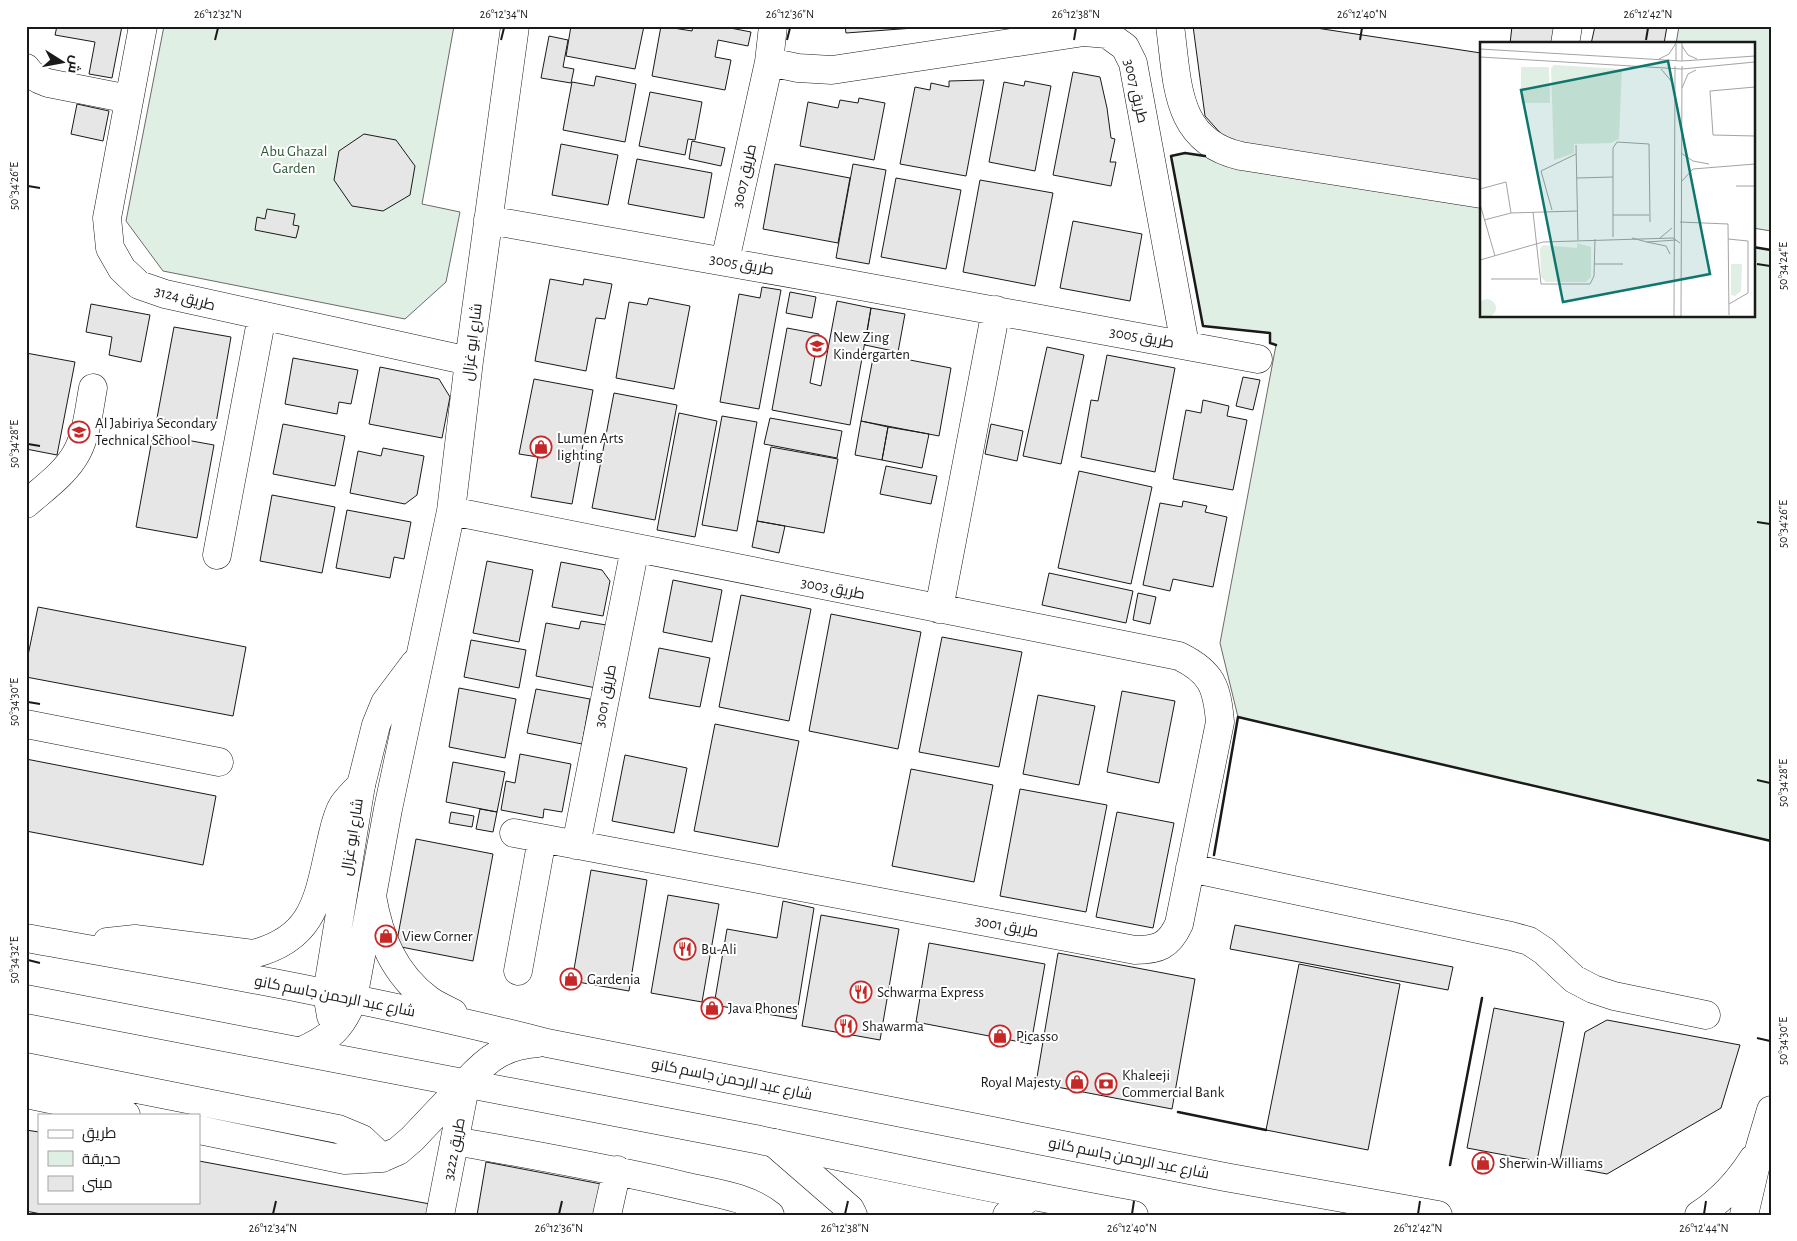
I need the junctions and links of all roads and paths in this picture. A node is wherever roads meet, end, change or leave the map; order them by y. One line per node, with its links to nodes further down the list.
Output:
1 (143, 26): 9 (street, طريق 3124)
2 (515, 26): 11 (street, شارع ابو غزال)
3 (772, 26): 7 (street, طريق 3007)
4 (1170, 26): 10 (street)
5 (1568, 26): 6 (street)
6 (1565, 42)
7 (769, 62): 12 (street, طريق 3007); 15 (street, طريق 3007)
8 (26, 68): 9 (street)
9 (129, 99): 14 (street, طريق 3124)
10 (1480, 194)
11 (488, 220): 12 (street, طريق 3005); 17 (street, شارع ابو غزال)
12 (725, 262): 13 (street, طريق 3005)
13 (996, 310): 15 (street, طريق 3005); 23 (street)
14 (262, 316): 17 (street, طريق 3124); 22 (street)
15 (1186, 346): 16 (street, طريق 3005)
16 (1258, 359)
17 (469, 361): 20 (street, شارع ابو غزال)
18 (93, 388): 19 (street)
19 (26, 504)
20 (451, 511): 21 (street, طريق 3003); 24 (street, شارع ابو غزال)
21 (635, 548): 23 (street, طريق 3003); 31 (street, طريق 3001)
22 (217, 555)
23 (938, 609): 25 (street, طريق 3003)
24 (420, 656): 28 (street, شارع ابو غزال); 33 (street, شارع ابو غزال)
25 (1209, 678): 32 (street, طريق 3001)
26 (26, 724): 27 (street)
27 (218, 762)
28 (361, 786): 35 (street); 37 (street, شارع ابو غزال)
29 (514, 833): 30 (street, طريق 3001)
30 (542, 839): 31 (street, طريق 3001); 36 (street)
31 (576, 845): 32 (street, طريق 3001)
32 (1190, 868): 40 (street)
33 (372, 896): 39 (street, شارع ابو غزال); 41 (street)
34 (26, 938): 35 (street, شارع عبد الرحمن جاسم كانو)
35 (86, 948): 37 (street, شارع عبد الرحمن جاسم كانو)
36 (518, 971)
37 (326, 994): 39 (street, شارع عبد الرحمن جاسم كانو); 42 (street, شارع ابو غزال)
38 (26, 999): 44 (street)
39 (353, 999): 41 (street, شارع عبد الرحمن جاسم كانو); 42 (street, شارع ابو غزال)
40 (1706, 1015)
41 (479, 1025): 43 (street, شارع عبد الرحمن جاسم كانو)
42 (336, 1030): 44 (street, شارع ابو غزال); 45 (street, شارع ابو غزال)
43 (547, 1043): 47 (street); 64 (street, شارع عبد الرحمن جاسم كانو)
44 (301, 1051): 45 (street)
45 (360, 1062): 47 (street)
46 (26, 1067): 55 (street)
47 (466, 1082): 52 (street, طريق 3222); 53 (street); 55 (street)
48 (26, 1094): 50 (street)
49 (1771, 1110): 54 (street)
50 (121, 1114)
51 (200, 1130): 55 (street)
52 (455, 1141): 56 (street); 58 (street, طريق 3222)
53 (774, 1143): 57 (street); 61 (street)
54 (1760, 1147): 65 (street); 66 (street)
55 (382, 1158)
56 (617, 1170): 59 (street); 60 (street)
57 (1031, 1196): 62 (street); 63 (street)
58 (440, 1215)
59 (607, 1215)
60 (770, 1215)
61 (853, 1215)
62 (1008, 1215)
63 (1134, 1215)
64 (1438, 1215)
65 (1699, 1215)
66 (1744, 1215)

